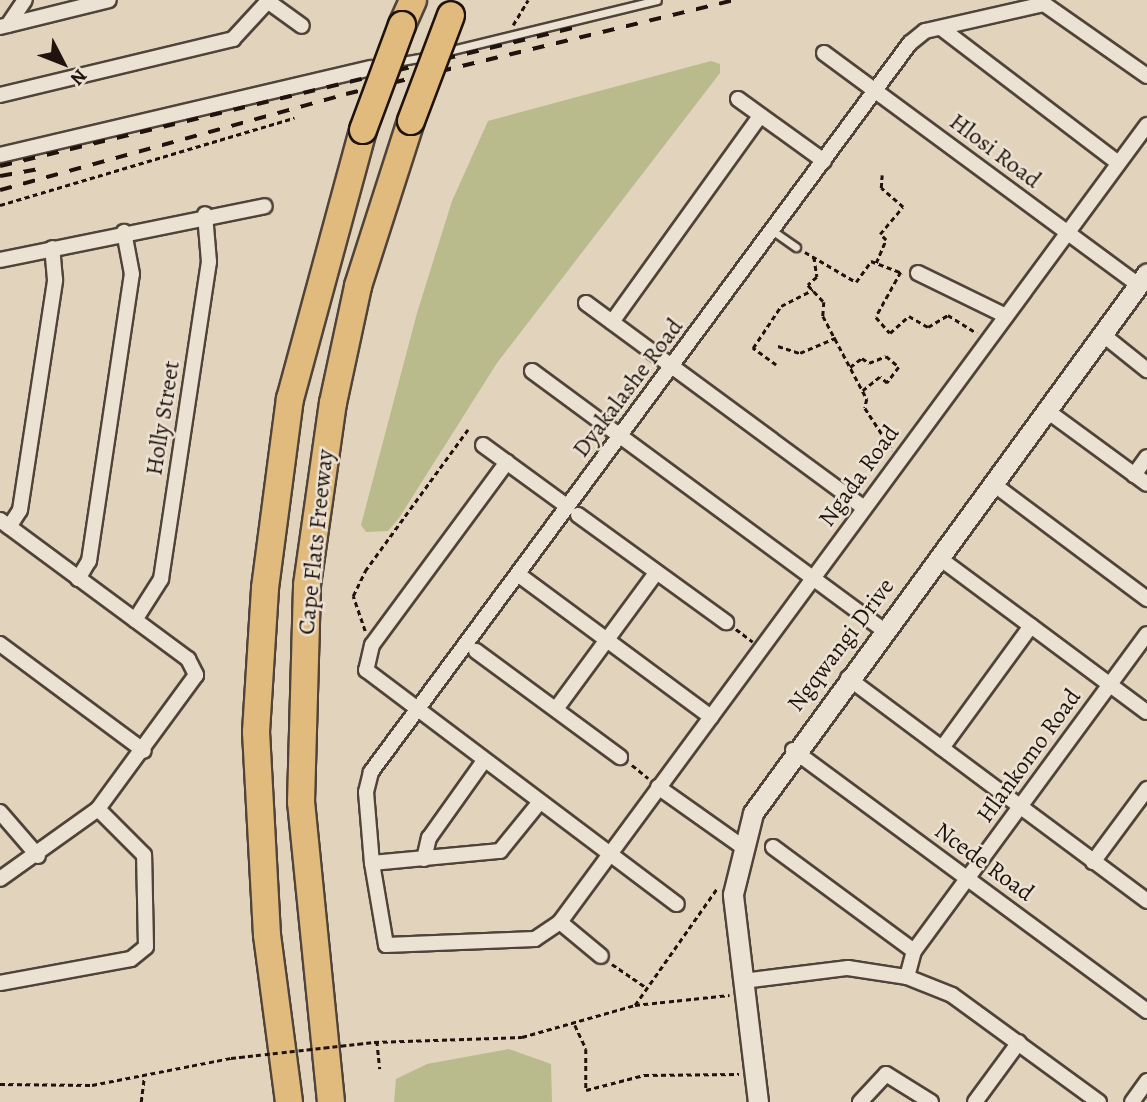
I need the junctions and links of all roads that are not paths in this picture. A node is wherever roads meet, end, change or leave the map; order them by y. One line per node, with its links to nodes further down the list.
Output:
1 (25, 0): 7 (street)
2 (109, 0): 7 (street)
3 (268, 0): 8 (street); 14 (street)
4 (413, 0): 100 (highway, Cape Flats Freeway, bridge)
5 (657, 0): 11 (lane)
6 (455, 8): 101 (highway, Cape Flats Freeway, bridge)
7 (4, 26)
8 (302, 26)
9 (941, 28): 12 (street, Dyakalashe Road); 13 (street, Dyakalashe Road); 20 (street)
10 (824, 53): 13 (street, Hlosi Road)
11 (371, 68): 18 (street)
12 (1147, 76)
13 (875, 91): 19 (street, Dyakalashe Road); 25 (street, Hlosi Road)
14 (0, 95)
15 (738, 99): 16 (street)
16 (761, 116): 19 (street); 33 (street)
17 (1147, 125): 20 (street, Ngada Road)
18 (0, 155)
19 (824, 161): 23 (street, Dyakalashe Road)
20 (1118, 163): 25 (street, Ngada Road)
21 (265, 206): 22 (street)
22 (205, 214): 24 (street); 55 (street, Holly Street)
23 (773, 231): 26 (lane); 35 (street, Dyakalashe Road)
24 (124, 232): 27 (street); 53 (street)
25 (1065, 232): 30 (street, Hlosi Road); 32 (street, Ngada Road)
26 (796, 247)
27 (52, 248): 28 (street); 48 (street)
28 (0, 260)
29 (918, 273): 32 (street)
30 (1143, 279): 34 (street, Ngqwangi Drive)
31 (586, 303): 33 (street)
32 (1006, 316): 46 (street, Ngada Road)
33 (612, 322): 35 (street)
34 (1102, 334): 37 (street); 38 (street, Ngqwangi Drive)
35 (673, 367): 39 (street, Dyakalashe Road); 46 (street)
36 (532, 370): 39 (street)
37 (1147, 370)
38 (1046, 410): 43 (street); 44 (street, Ngqwangi Drive)
39 (621, 436): 47 (street, Dyakalashe Road); 52 (street)
40 (483, 445): 42 (street)
41 (1147, 457): 43 (street)
42 (507, 462): 47 (street); 66 (street)
43 (1134, 475): 45 (street)
44 (992, 483): 49 (street, Ngqwangi Drive); 54 (street)
45 (1147, 484)
46 (864, 508): 52 (street, Ngada Road)
47 (573, 511): 50 (street); 51 (street, Dyakalashe Road)
48 (4, 524): 53 (street)
49 (937, 557): 57 (street); 58 (street, Ngqwangi Drive)
50 (656, 573): 56 (street); 60 (street)
51 (519, 575): 60 (street); 66 (street, Dyakalashe Road)
52 (813, 578): 58 (street); 68 (street, Ngada Road)
53 (78, 579): 55 (street)
54 (1147, 599)
55 (135, 620): 71 (street)
56 (726, 622)
57 (1031, 626): 64 (street); 69 (street)
58 (883, 630): 63 (street, Ngqwangi Drive)
59 (1147, 634): 64 (street, Hlankomo Road)
60 (606, 640): 65 (street); 68 (street)
61 (0, 644): 71 (street)
62 (476, 651): 65 (street)
63 (848, 678): 69 (street); 70 (street, Ngqwangi Drive)
64 (1110, 685): 67 (street); 77 (street, Hlankomo Road)
65 (556, 709): 72 (street)
66 (416, 711): 73 (street); 86 (street, Dyakalashe Road)
67 (1147, 712)
68 (711, 717): 74 (street, Ngada Road)
69 (942, 748): 77 (street)
70 (793, 750): 80 (street, Ngqwangi Drive); 87 (street, Ncede Road)
71 (144, 751): 78 (street)
72 (621, 757)
73 (483, 762): 76 (street); 84 (street)
74 (659, 787): 80 (street); 82 (street, Ngada Road)
75 (1147, 789): 85 (street)
76 (539, 803): 82 (street); 84 (street)
77 (1021, 806): 85 (street); 87 (street, Hlankomo Road)
78 (98, 809): 83 (street); 95 (street)
79 (0, 812): 83 (street)
80 (740, 845): 96 (street, Ngqwangi Drive)
81 (773, 847): 92 (street)
82 (608, 855): 90 (street); 91 (street, Ngada Road)
83 (38, 856): 88 (street)
84 (424, 859): 86 (street)
85 (1093, 862): 89 (street)
86 (372, 863): 91 (street, Dyakalashe Road)
87 (967, 878): 92 (street, Hlankomo Road); 97 (street, Ncede Road)
88 (0, 879)
89 (1147, 901)
90 (677, 904)
91 (560, 922): 93 (street)
92 (914, 951): 94 (street, Hlankomo Road)
93 (601, 956)
94 (907, 977): 96 (street); 98 (street)
95 (0, 983)
96 (739, 987): 102 (street, Ngqwangi Drive)
97 (1147, 1011)
98 (1019, 1042): 105 (street); 106 (street)
99 (1147, 1081): 107 (street)
100 (289, 1102)
101 (331, 1102)
102 (758, 1102)
103 (860, 1102): 104 (street)
104 (931, 1102)
105 (975, 1102)
106 (1099, 1102)
107 (1132, 1102)

